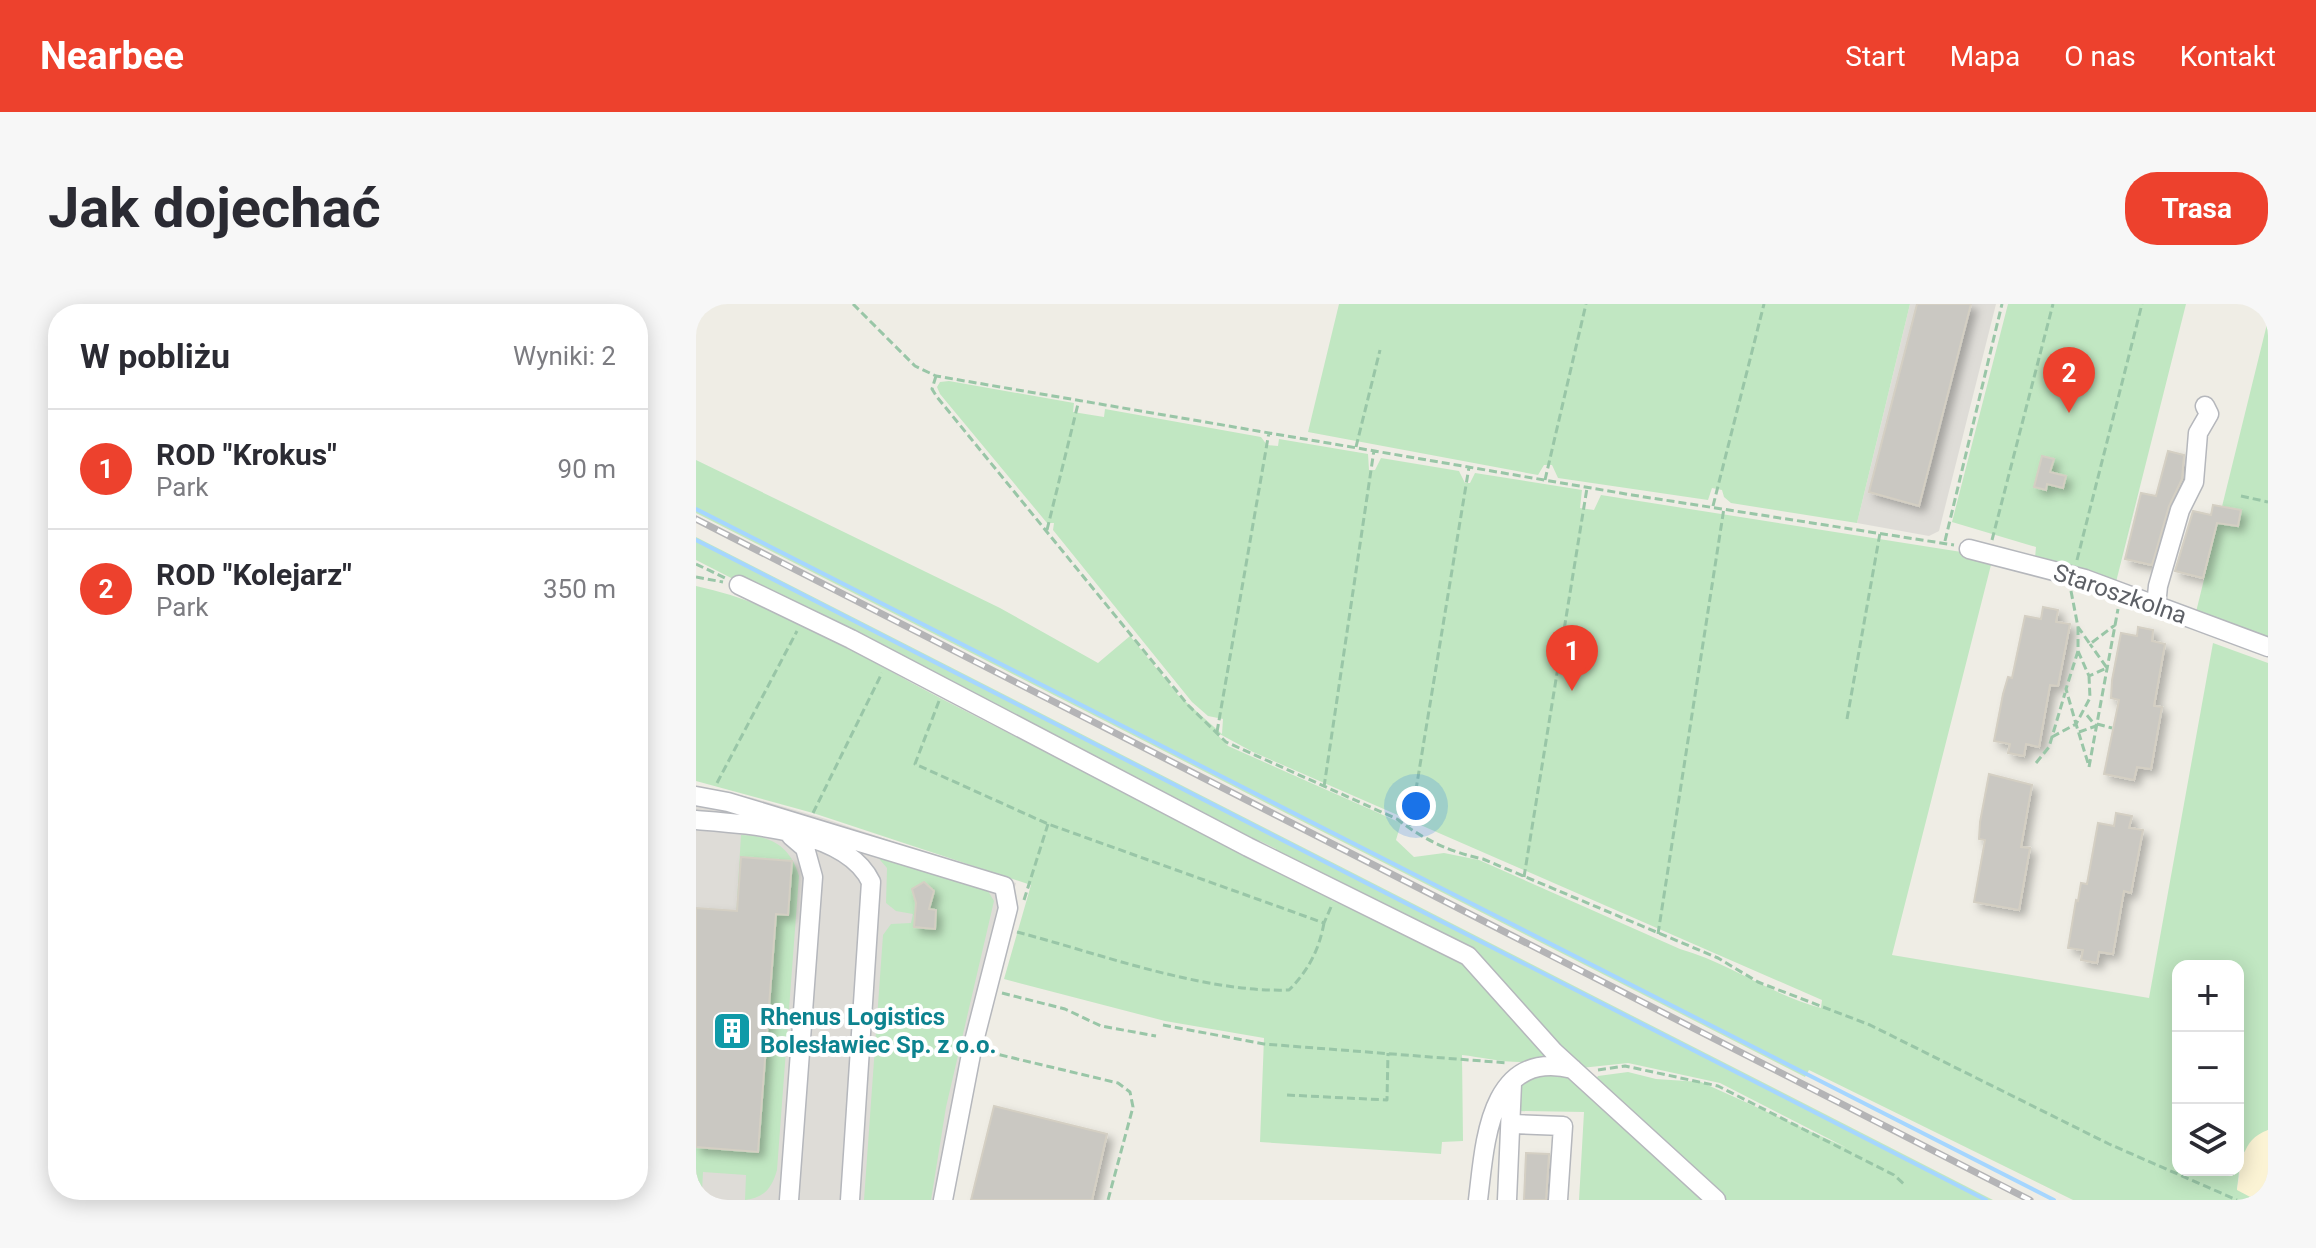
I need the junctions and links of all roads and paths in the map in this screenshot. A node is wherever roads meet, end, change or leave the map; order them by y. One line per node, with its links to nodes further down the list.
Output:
1 (853, 304): 8 (path)
2 (1586, 304): 15 (path)
3 (1764, 304): 19 (path)
4 (2002, 304): 23 (path)
5 (2053, 304): 25 (path)
6 (2142, 304): 28 (path)
7 (1380, 350): 12 (path)
8 (936, 376): 9 (path); 21 (path)
9 (1079, 400): 11 (path); 21 (path)
10 (2205, 406): 31 (street)
11 (1269, 432): 12 (path); 48 (path)
12 (1356, 447): 13 (path)
13 (1374, 450): 14 (path); 53 (path)
14 (1469, 467): 15 (path); 58 (path)
15 (1545, 480): 16 (path)
16 (1587, 488): 19 (path); 60 (path)
17 (2241, 496): 18 (path)
18 (2268, 502)
19 (1713, 506): 20 (path)
20 (1724, 508): 22 (path); 65 (path)
21 (1047, 530): 48 (path)
22 (1880, 532): 23 (path); 44 (path)
23 (1944, 543): 24 (path)
24 (1969, 549): 25 (street, Staroszkolna)
25 (1988, 555): 28 (street, Staroszkolna)
26 (696, 564): 29 (path)
27 (696, 577): 29 (path)
28 (2072, 583): 31 (street, Staroszkolna); 34 (path)
29 (739, 585): 32 (street)
30 (2118, 606): 33 (path)
31 (2156, 606): 36 (street, Staroszkolna)
32 (804, 617): 38 (street); 52 (path)
33 (2115, 625): 35 (path); 39 (path)
34 (2078, 627): 35 (path); 37 (path)
35 (2090, 644): 39 (path)
36 (2268, 647)
37 (2078, 651): 40 (path); 41 (path)
38 (889, 660): 42 (street); 55 (path)
39 (2107, 668): 40 (path); 46 (path)
40 (2089, 676): 43 (path)
41 (2066, 689): 45 (path); 50 (path)
42 (944, 690): 57 (path); 61 (street)
43 (2084, 712): 45 (path); 46 (path)
44 (1847, 719)
45 (2076, 724): 49 (path); 50 (path)
46 (2097, 725): 47 (path); 49 (path); 49 (path)
47 (2112, 728)
48 (1217, 732): 53 (path)
49 (2079, 732)
50 (2052, 737): 51 (path)
51 (2036, 763)
52 (716, 786)
53 (1324, 787): 58 (path)
54 (696, 796): 66 (street)
55 (813, 813)
56 (696, 820): 59 (street)
57 (1048, 824): 62 (path); 63 (path)
58 (1409, 828): 60 (path)
59 (781, 831): 78 (street); 79 (street)
60 (1524, 877): 65 (path)
61 (1339, 891): 63 (path); 72 (street)
62 (1023, 904)
63 (1324, 923): 64 (path)
64 (1014, 931)
65 (1658, 934): 77 (path)
66 (987, 989): 68 (path); 69 (street)
67 (1163, 1025): 70 (path)
68 (1156, 1036)
69 (972, 1049): 80 (street); 81 (path)
70 (1388, 1053): 71 (path); 74 (path)
71 (1516, 1064)
72 (1576, 1071): 73 (street); 76 (path); 85 (street)
73 (1512, 1083): 75 (street); 82 (street)
74 (1287, 1095)
75 (1513, 1124): 83 (street); 84 (street)
76 (1905, 1185)
77 (2222, 1193): 86 (path); 87 (path)
78 (789, 1200)
79 (850, 1200)
80 (943, 1200)
81 (1108, 1200)
82 (1478, 1200)
83 (1507, 1200)
84 (1558, 1200)
85 (1716, 1200)
86 (2220, 1200)
87 (2237, 1200)

